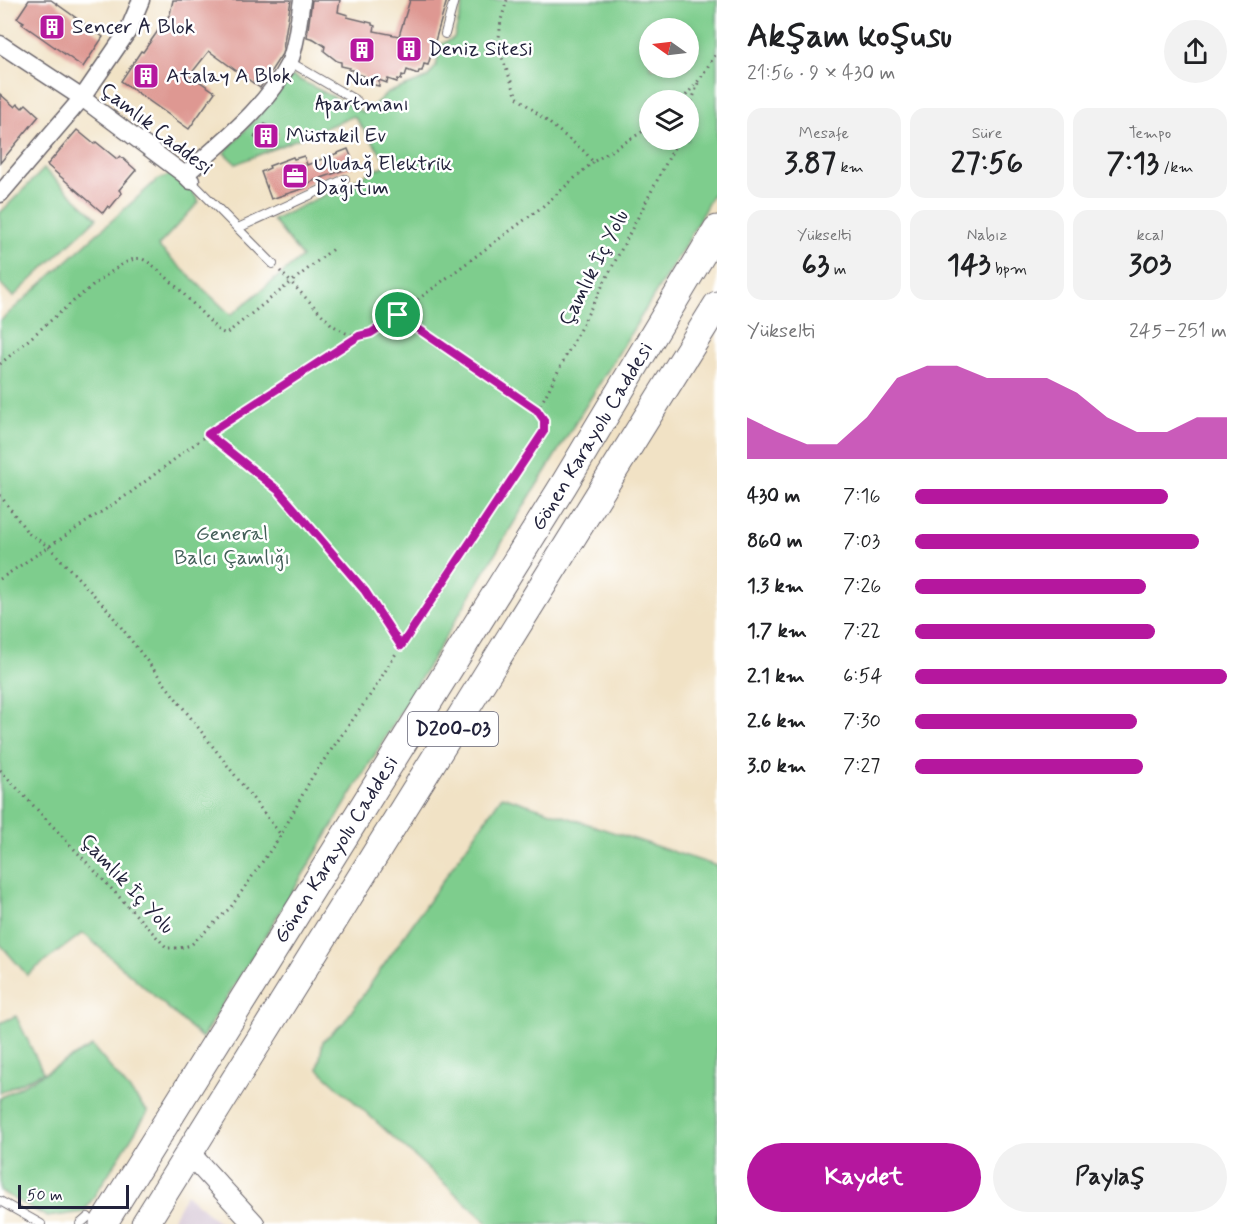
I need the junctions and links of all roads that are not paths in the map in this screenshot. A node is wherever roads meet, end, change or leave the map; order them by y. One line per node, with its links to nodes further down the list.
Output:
1 (141, 0): 7 (street)
2 (302, 0): 6 (street)
3 (454, 0): 4 (lane)
4 (445, 34)
5 (0, 44): 7 (street, Çamlık Caddesi)
6 (290, 62): 8 (lane); 9 (street)
7 (82, 98): 9 (street, Çamlık Caddesi); 11 (street)
8 (357, 101)
9 (188, 178): 12 (lane, Çamlık Caddesi)
10 (345, 179): 12 (lane)
11 (0, 194)
12 (238, 228): 14 (lane, Çamlık Caddesi)
13 (717, 229): 16 (highway, Gönen Karayolu Caddesi / D200-03)
14 (273, 264)
15 (717, 305): 18 (highway, Gönen Karayolu Caddesi / D200-03)
16 (345, 834): 17 (highway, Gönen Karayolu Caddesi / D200-03); 18 (highway)
17 (223, 1031): 19 (highway, Gönen Karayolu Caddesi / D200-03); 21 (highway)
18 (189, 1153): 19 (highway); 23 (highway, Gönen Karayolu Caddesi / D200-03); 24 (street)
19 (142, 1160): 21 (highway, Gönen Karayolu Caddesi / D200-03)
20 (0, 1201): 22 (lane)
21 (89, 1222)
22 (41, 1223)
23 (146, 1224)
24 (254, 1224)

